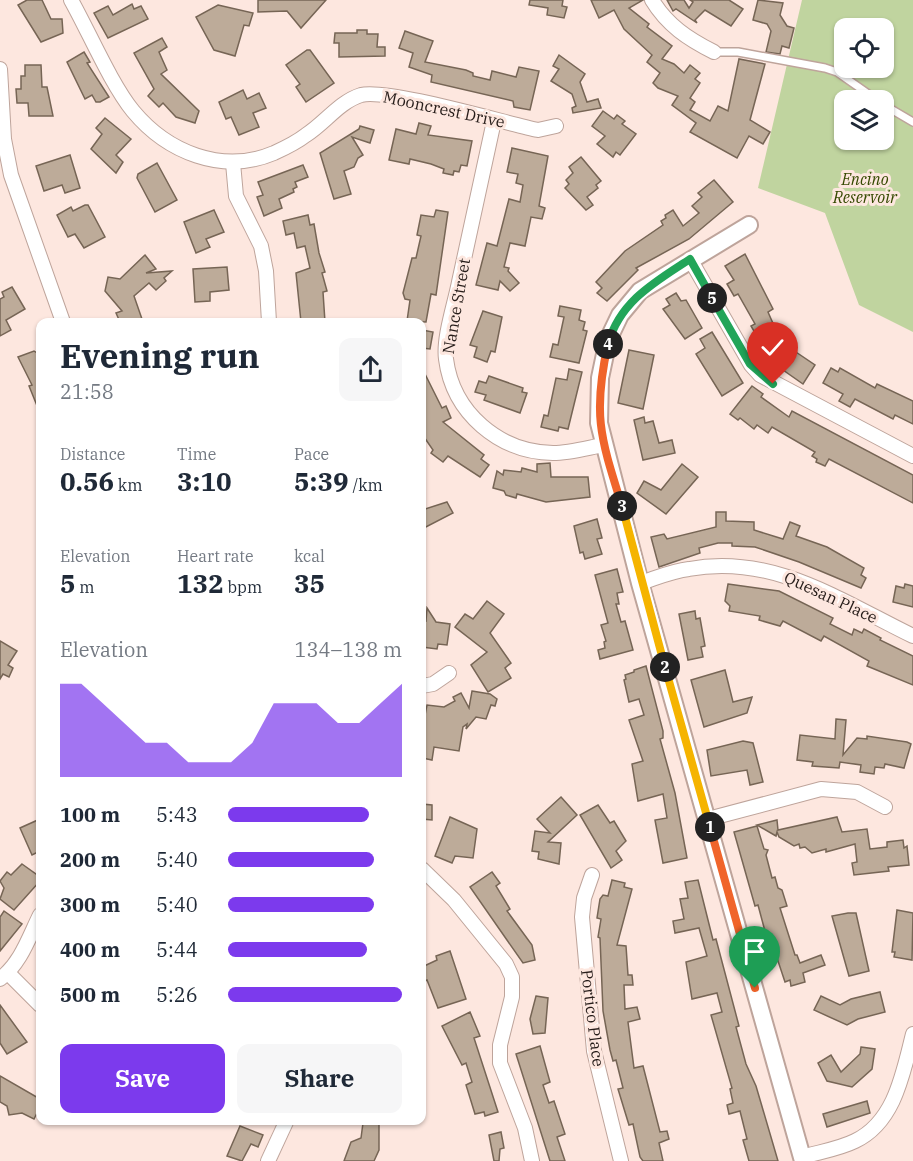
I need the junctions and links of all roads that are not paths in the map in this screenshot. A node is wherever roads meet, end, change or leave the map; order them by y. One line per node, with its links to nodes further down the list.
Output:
1 (71, 0): 10 (street, Mooncrest Drive)
2 (652, 0): 3 (street)
3 (714, 52): 5 (lane)
4 (0, 69): 13 (street)
5 (863, 90)
6 (894, 111): 8 (lane)
7 (494, 121): 9 (street, Mooncrest Drive); 10 (street, Mooncrest Drive); 15 (street, Nance Street)
8 (913, 122)
9 (556, 126)
10 (233, 163): 14 (street)
11 (749, 225): 12 (street)
12 (690, 259): 15 (street); 16 (street)
13 (62, 318)
14 (269, 318)
15 (603, 446): 17 (street)
16 (913, 456)
17 (640, 583): 18 (street, Quesan Place); 22 (street)
18 (913, 636)
19 (449, 673): 20 (street)
20 (426, 685)
21 (885, 807): 22 (street)
22 (708, 819): 30 (street)
23 (426, 873): 32 (street)
24 (592, 875): 33 (street, Portico Place)
25 (36, 924): 26 (street)
26 (4, 976): 27 (street)
27 (36, 1002)
28 (913, 1034): 30 (street)
29 (285, 1125): 31 (street)
30 (802, 1159)
31 (268, 1161)
32 (532, 1161)
33 (621, 1161)

